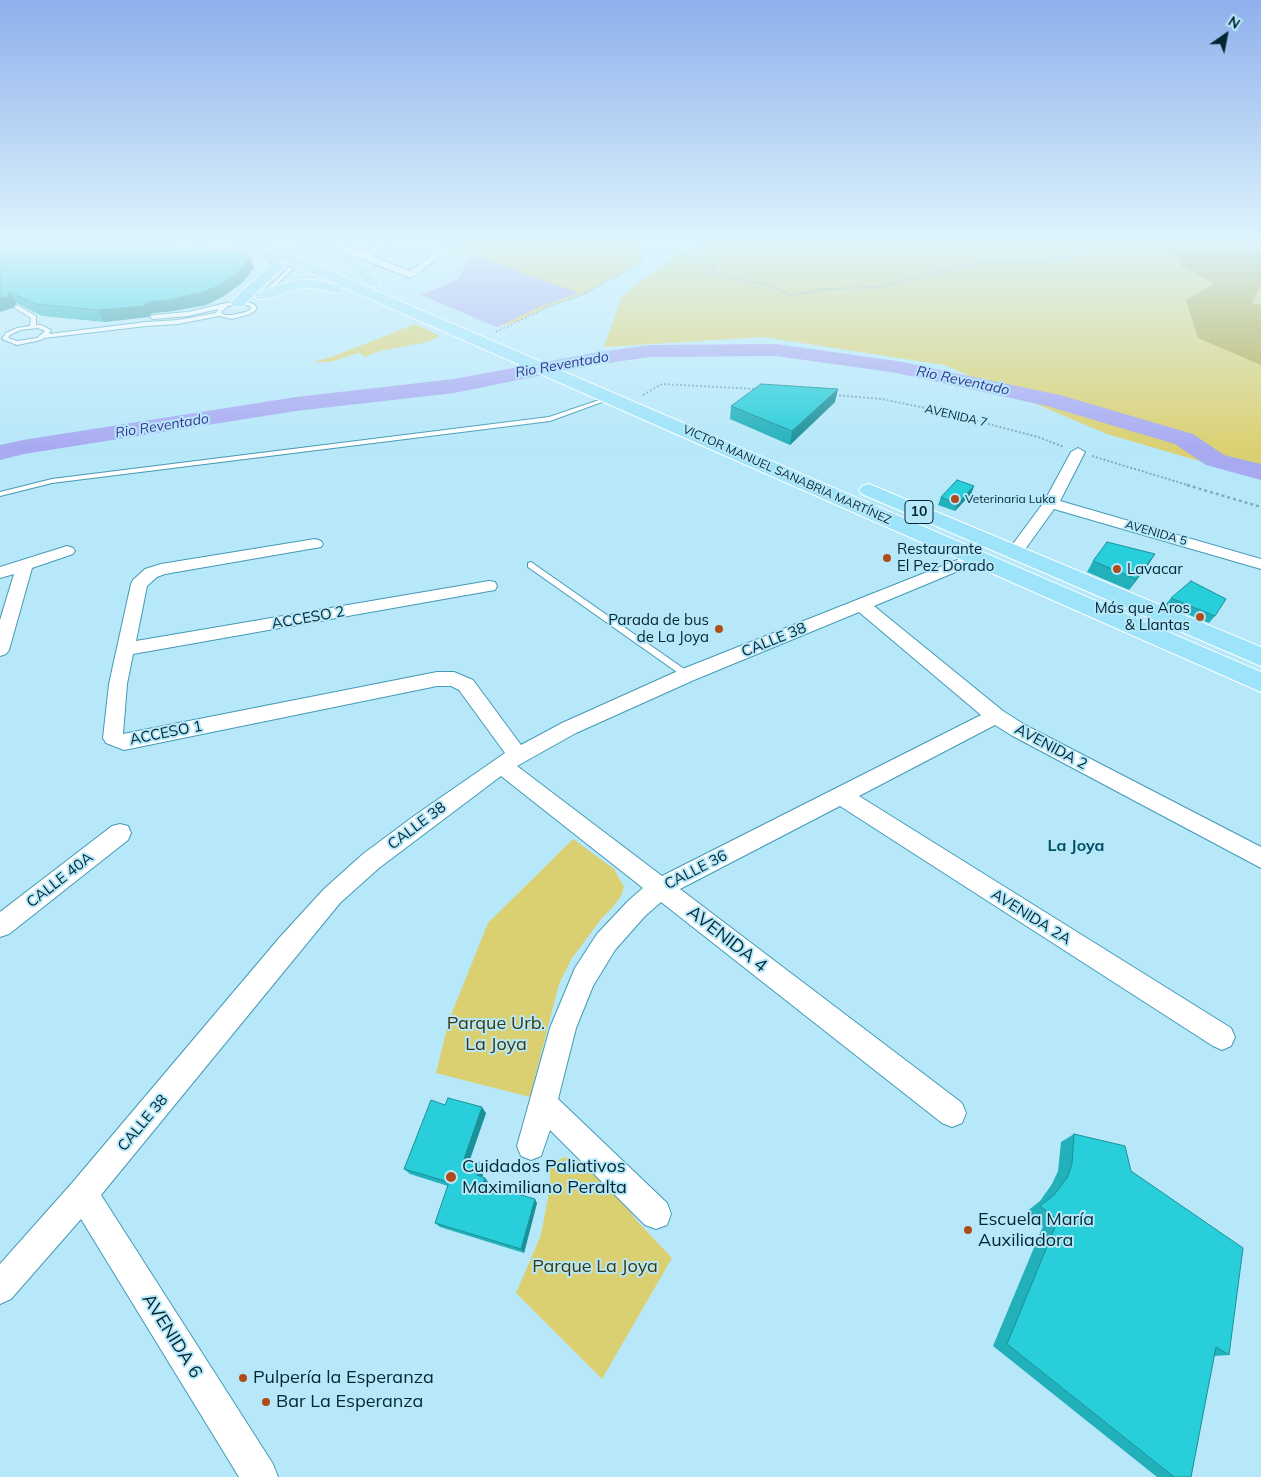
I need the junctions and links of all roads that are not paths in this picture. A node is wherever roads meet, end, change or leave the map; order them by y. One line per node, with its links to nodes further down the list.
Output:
1 (24, 311): 10 (lane)
2 (203, 311): 11 (lane)
3 (218, 311): 8 (lane)
4 (251, 311): 8 (lane)
5 (407, 311): 9 (main road)
6 (413, 311): 9 (main road, 10)
7 (434, 311): 14 (main road, 10)
8 (219, 314): 13 (lane)
9 (422, 315): 14 (main road, 10)
10 (33, 326): 11 (lane); 12 (lane)
11 (48, 329): 13 (lane)
12 (3, 336): 13 (lane)
13 (44, 336)
14 (493, 338): 15 (main road, 10)
15 (569, 372): 16 (main road, VICTOR MANUEL SANABRIA MARTÍNEZ / 10); 19 (main road, VICTOR MANUEL SANABRIA MARTÍNEZ / 10)
16 (610, 398): 17 (main road, VICTOR MANUEL SANABRIA MARTÍNEZ / 10); 20 (lane)
17 (730, 450): 19 (main road); 25 (main road, VICTOR MANUEL SANABRIA MARTÍNEZ / 10)
18 (1078, 452): 21 (street)
19 (833, 475): 24 (main road, VICTOR MANUEL SANABRIA MARTÍNEZ / 10)
20 (0, 494)
21 (1051, 503): 24 (street); 27 (street, AVENIDA 5)
22 (315, 544): 32 (street, ACCESO 1)
23 (68, 552): 26 (street)
24 (1015, 552): 34 (main road, VICTOR MANUEL SANABRIA MARTÍNEZ / 10)
25 (976, 558): 31 (street, CALLE 38); 36 (main road, VICTOR MANUEL SANABRIA MARTÍNEZ / 10)
26 (25, 564): 29 (street); 33 (street)
27 (1261, 564)
28 (531, 565): 35 (lane)
29 (0, 573)
30 (489, 586): 32 (street, ACCESO 2)
31 (862, 604): 35 (street, CALLE 38); 37 (street, AVENIDA 2)
32 (127, 649): 38 (street, ACCESO 1)
33 (0, 650)
34 (1261, 657)
35 (687, 675): 38 (street, CALLE 38)
36 (1261, 683)
37 (996, 716): 39 (street, CALLE 36); 41 (street, AVENIDA 2)
38 (509, 760): 42 (street, AVENIDA 4); 48 (street, CALLE 38)
39 (841, 796): 42 (street, CALLE 36); 44 (street, AVENIDA 2A)
40 (120, 833): 43 (street, CALLE 40A)
41 (1261, 858)
42 (660, 888): 45 (street, CALLE 36); 46 (street, AVENIDA 4)
43 (0, 926)
44 (1222, 1038)
45 (543, 1104): 47 (street, CALLE 36); 49 (street)
46 (952, 1113)
47 (531, 1146)
48 (83, 1194): 50 (street, CALLE 38); 51 (street, AVENIDA 6)
49 (656, 1214)
50 (0, 1288)
51 (260, 1477)

